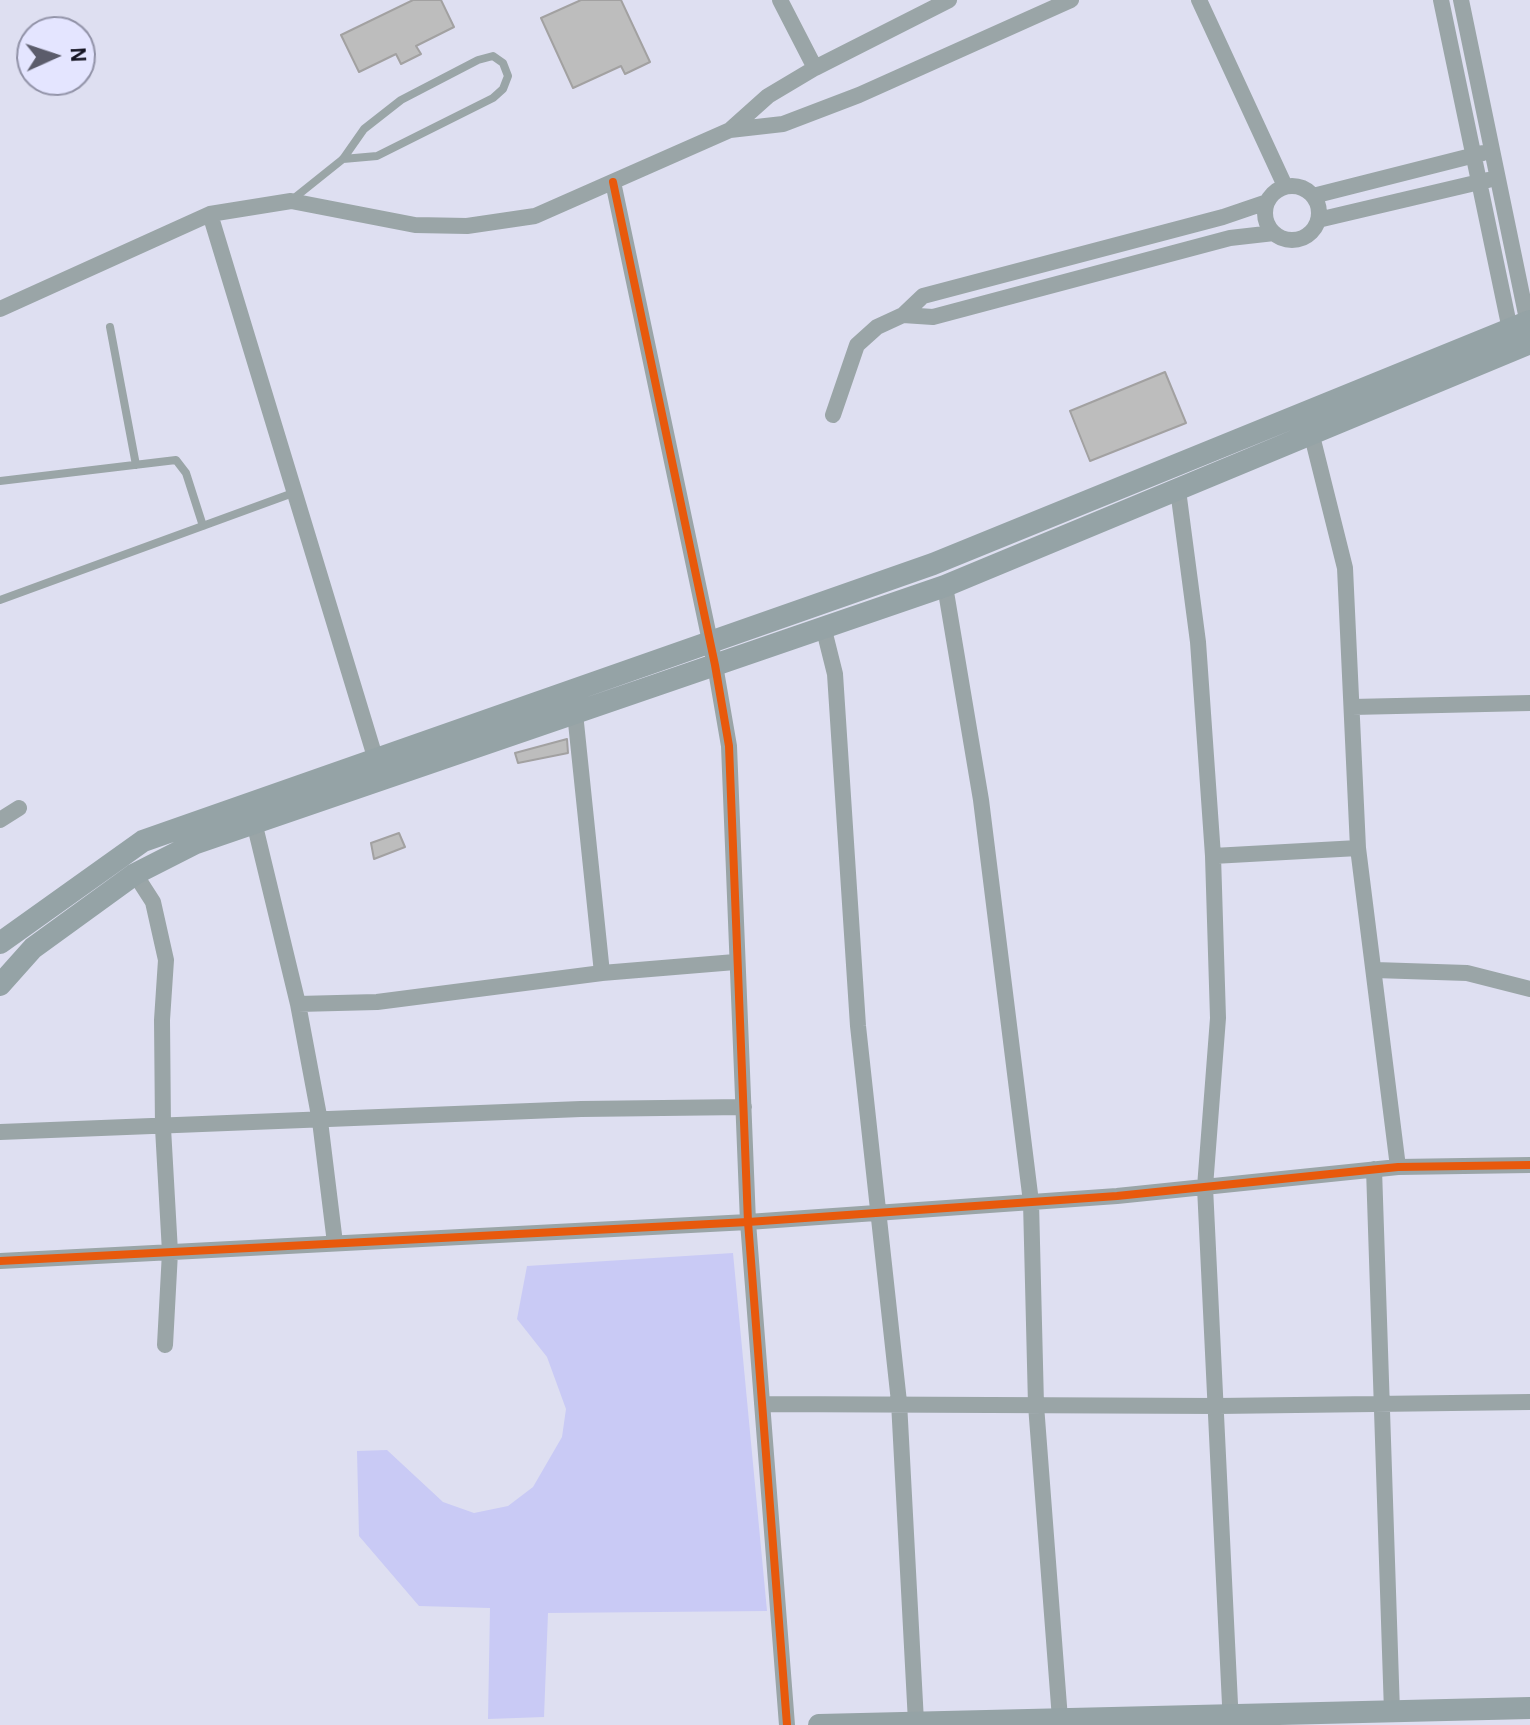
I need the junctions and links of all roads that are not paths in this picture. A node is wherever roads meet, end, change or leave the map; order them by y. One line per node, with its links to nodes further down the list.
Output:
1 (780, 0): 7 (street)
2 (949, 0): 7 (street)
3 (1199, 0): 15 (street)
4 (1441, 0): 10 (street)
5 (1461, 0): 9 (street)
6 (1064, 2): 8 (street)
7 (815, 68): 8 (street)
8 (730, 130): 13 (street)
9 (1492, 150): 10 (street); 12 (street)
10 (1473, 156): 14 (street); 16 (street)
11 (343, 159): 11 (lane); 17 (lane)
12 (1497, 177): 14 (street); 25 (street)
13 (613, 182): 17 (street); 36 (street)
14 (1479, 183): 20 (street); 25 (street)
15 (1285, 186): 16 (street); 18 (street)
16 (1313, 196): 20 (street)
17 (291, 201): 19 (street)
18 (1267, 202): 21 (street); 23 (street)
19 (210, 214): 22 (street); 31 (street)
20 (1318, 220): 21 (street)
21 (1274, 233): 23 (street)
22 (0, 309)
23 (903, 315): 26 (street)
24 (110, 327): 28 (lane)
25 (1523, 333): 27 (main road); 36 (main road)
26 (833, 415)
27 (1311, 432): 30 (main road); 39 (street)
28 (136, 465): 29 (lane); 32 (lane)
29 (0, 481)
30 (1178, 490): 33 (main road); 46 (street)
31 (293, 493): 32 (lane); 41 (street)
32 (203, 526): 34 (lane)
33 (945, 586): 35 (main road); 63 (street)
34 (0, 600)
35 (824, 630): 37 (main road); 64 (street)
36 (709, 640): 37 (street); 41 (main road)
37 (715, 665): 40 (main road); 49 (street)
38 (1530, 703): 39 (street)
39 (1352, 707): 45 (street)
40 (575, 713): 44 (main road); 51 (street)
41 (375, 757): 48 (main road)
42 (19, 808): 43 (street)
43 (0, 820)
44 (254, 822): 47 (main road); 54 (street)
45 (1358, 848): 46 (street); 50 (street)
46 (1213, 856): 62 (street)
47 (135, 874): 52 (main road); 57 (street)
48 (0, 943)
49 (735, 962): 51 (street); 55 (street)
50 (1375, 970): 53 (street); 60 (street)
51 (602, 973): 54 (street)
52 (0, 985)
53 (1530, 989)
54 (298, 1004): 56 (street)
55 (744, 1107): 56 (street); 65 (street)
56 (320, 1121): 57 (street); 66 (street)
57 (163, 1128): 58 (street); 67 (street)
58 (0, 1132)
59 (1530, 1165): 60 (street)
60 (1398, 1167): 61 (street)
61 (1374, 1169): 62 (street); 72 (street)
62 (1205, 1187): 63 (street); 75 (street)
63 (1031, 1202): 64 (street); 74 (street)
64 (877, 1213): 65 (street); 70 (street)
65 (748, 1222): 66 (street); 73 (street)
66 (335, 1243): 67 (street)
67 (170, 1252): 68 (street); 69 (street)
68 (0, 1261)
69 (165, 1345)
70 (899, 1402): 73 (street); 74 (street); 80 (street)
71 (1530, 1402): 72 (street)
72 (1384, 1403): 75 (street); 77 (street)
73 (762, 1404): 81 (street)
74 (1036, 1405): 75 (street); 78 (street)
75 (1218, 1406): 79 (street)
76 (1530, 1708): 77 (main road)
77 (1392, 1712): 79 (main road)
78 (1060, 1719): 79 (main road); 80 (main road)
79 (1230, 1720)
80 (916, 1722): 82 (main road)
81 (787, 1725)
82 (819, 1725)

